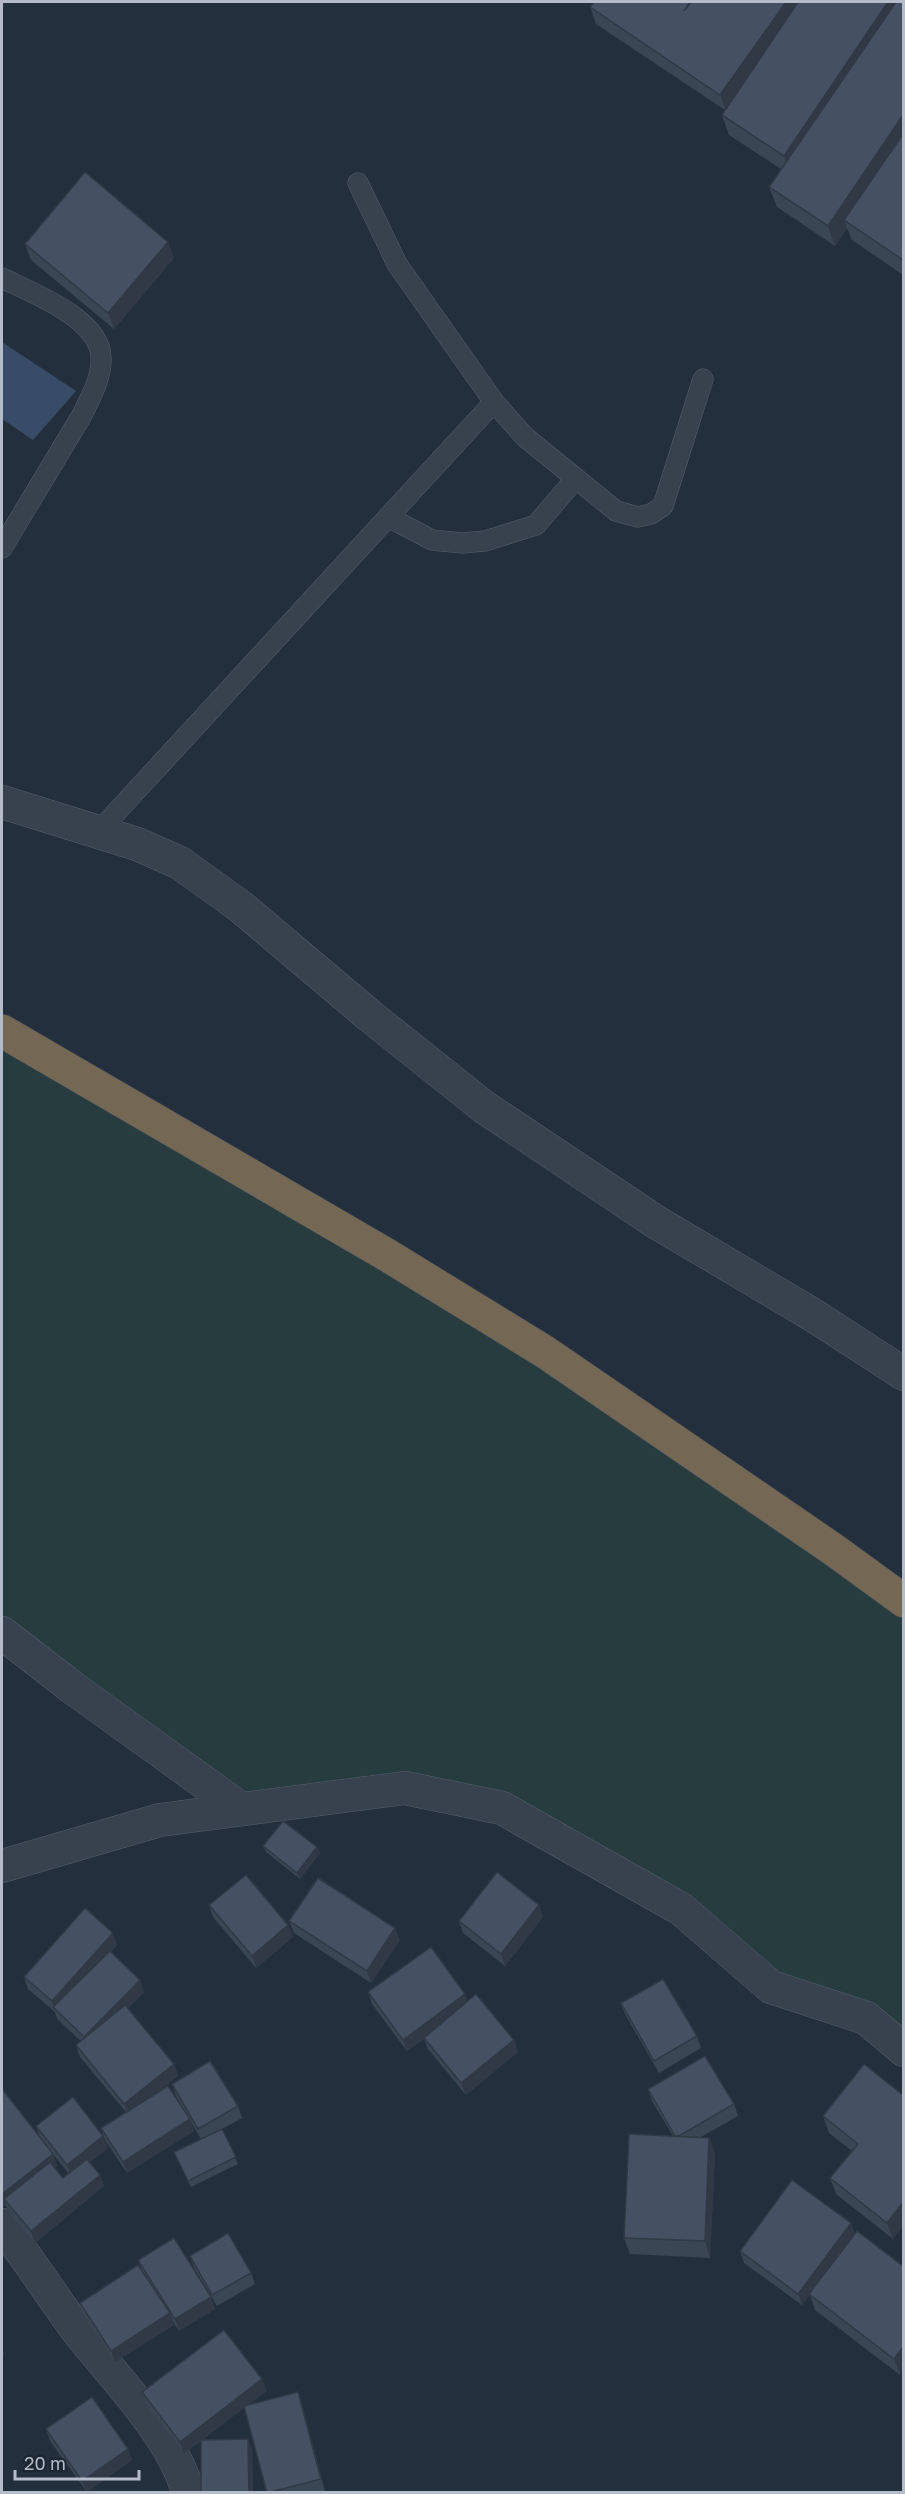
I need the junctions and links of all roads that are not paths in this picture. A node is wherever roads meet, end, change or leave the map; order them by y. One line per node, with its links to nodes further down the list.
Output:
1 (358, 183): 4 (lane)
2 (2, 278): 7 (lane)
3 (703, 380): 5 (lane)
4 (494, 402): 5 (lane); 6 (lane)
5 (576, 478): 6 (lane)
6 (388, 517): 9 (lane)
7 (2, 548)
8 (2, 802): 9 (street)
9 (99, 831): 11 (street)
10 (2, 1031): 12 (highway)
11 (903, 1374)
12 (903, 1601)
13 (2, 1633): 14 (street)
14 (241, 1809): 15 (street); 16 (street)
15 (2, 1866)
16 (903, 2050)
17 (2, 2225): 18 (street)
18 (188, 2493)

